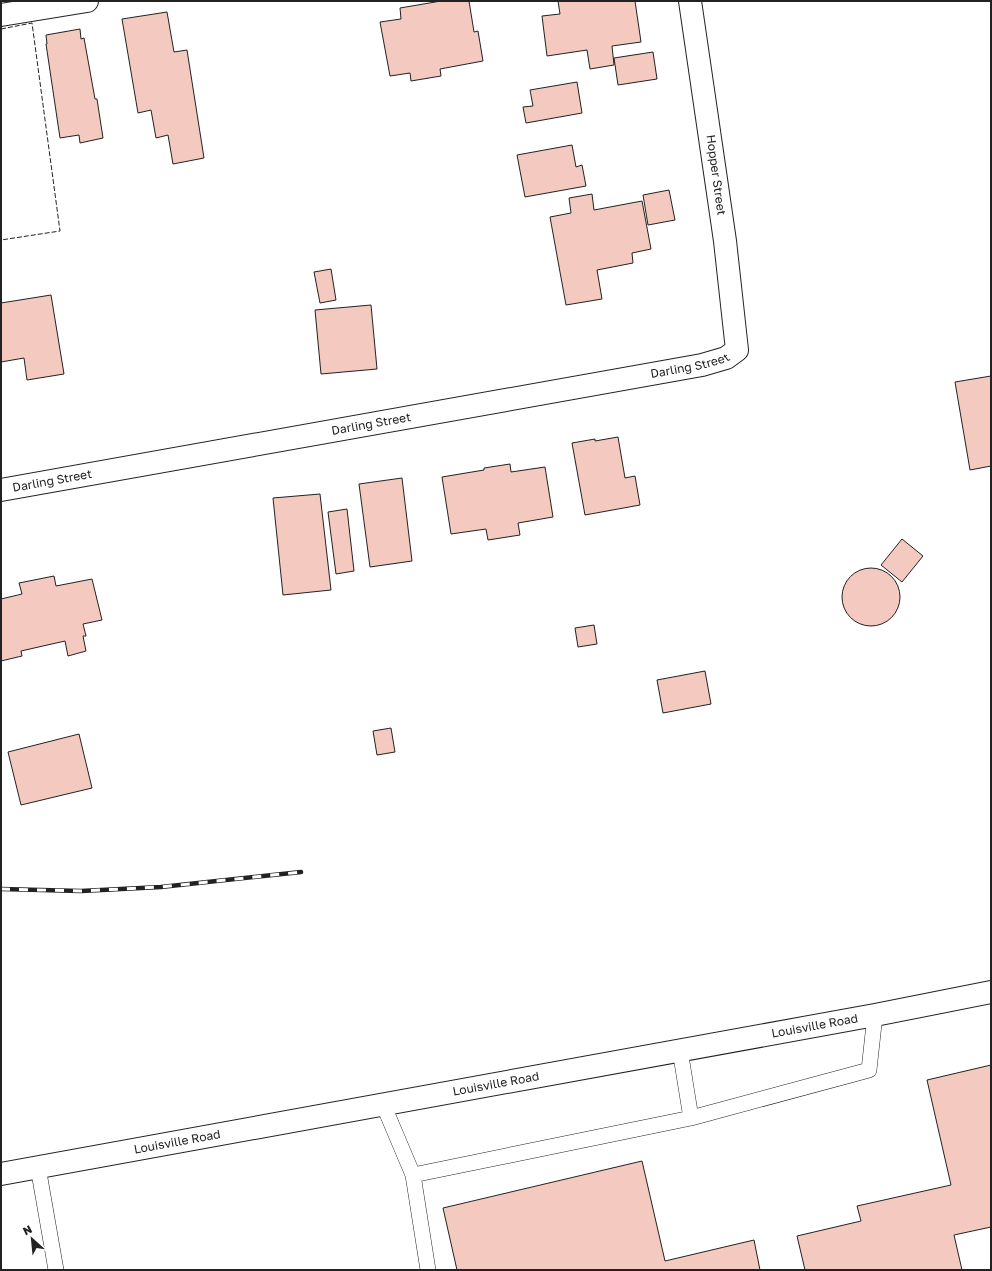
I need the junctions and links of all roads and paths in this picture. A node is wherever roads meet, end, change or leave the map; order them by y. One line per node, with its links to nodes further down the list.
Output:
1 (87, 1): 3 (street)
2 (690, 1): 4 (street, Hopper Street)
3 (1, 15)
4 (737, 350): 5 (street, Darling Street)
5 (1, 490)
6 (991, 992): 7 (street, Louisville Road)
7 (875, 1015): 8 (street, Louisville Road); 10 (lane)
8 (680, 1050): 9 (street, Louisville Road); 10 (lane)
9 (383, 1104): 11 (street, Louisville Road); 13 (lane)
10 (691, 1118): 13 (lane)
11 (38, 1167): 12 (street, Louisville Road); 14 (lane)
12 (1, 1174)
13 (413, 1175): 15 (lane)
14 (56, 1270)
15 (428, 1270)

